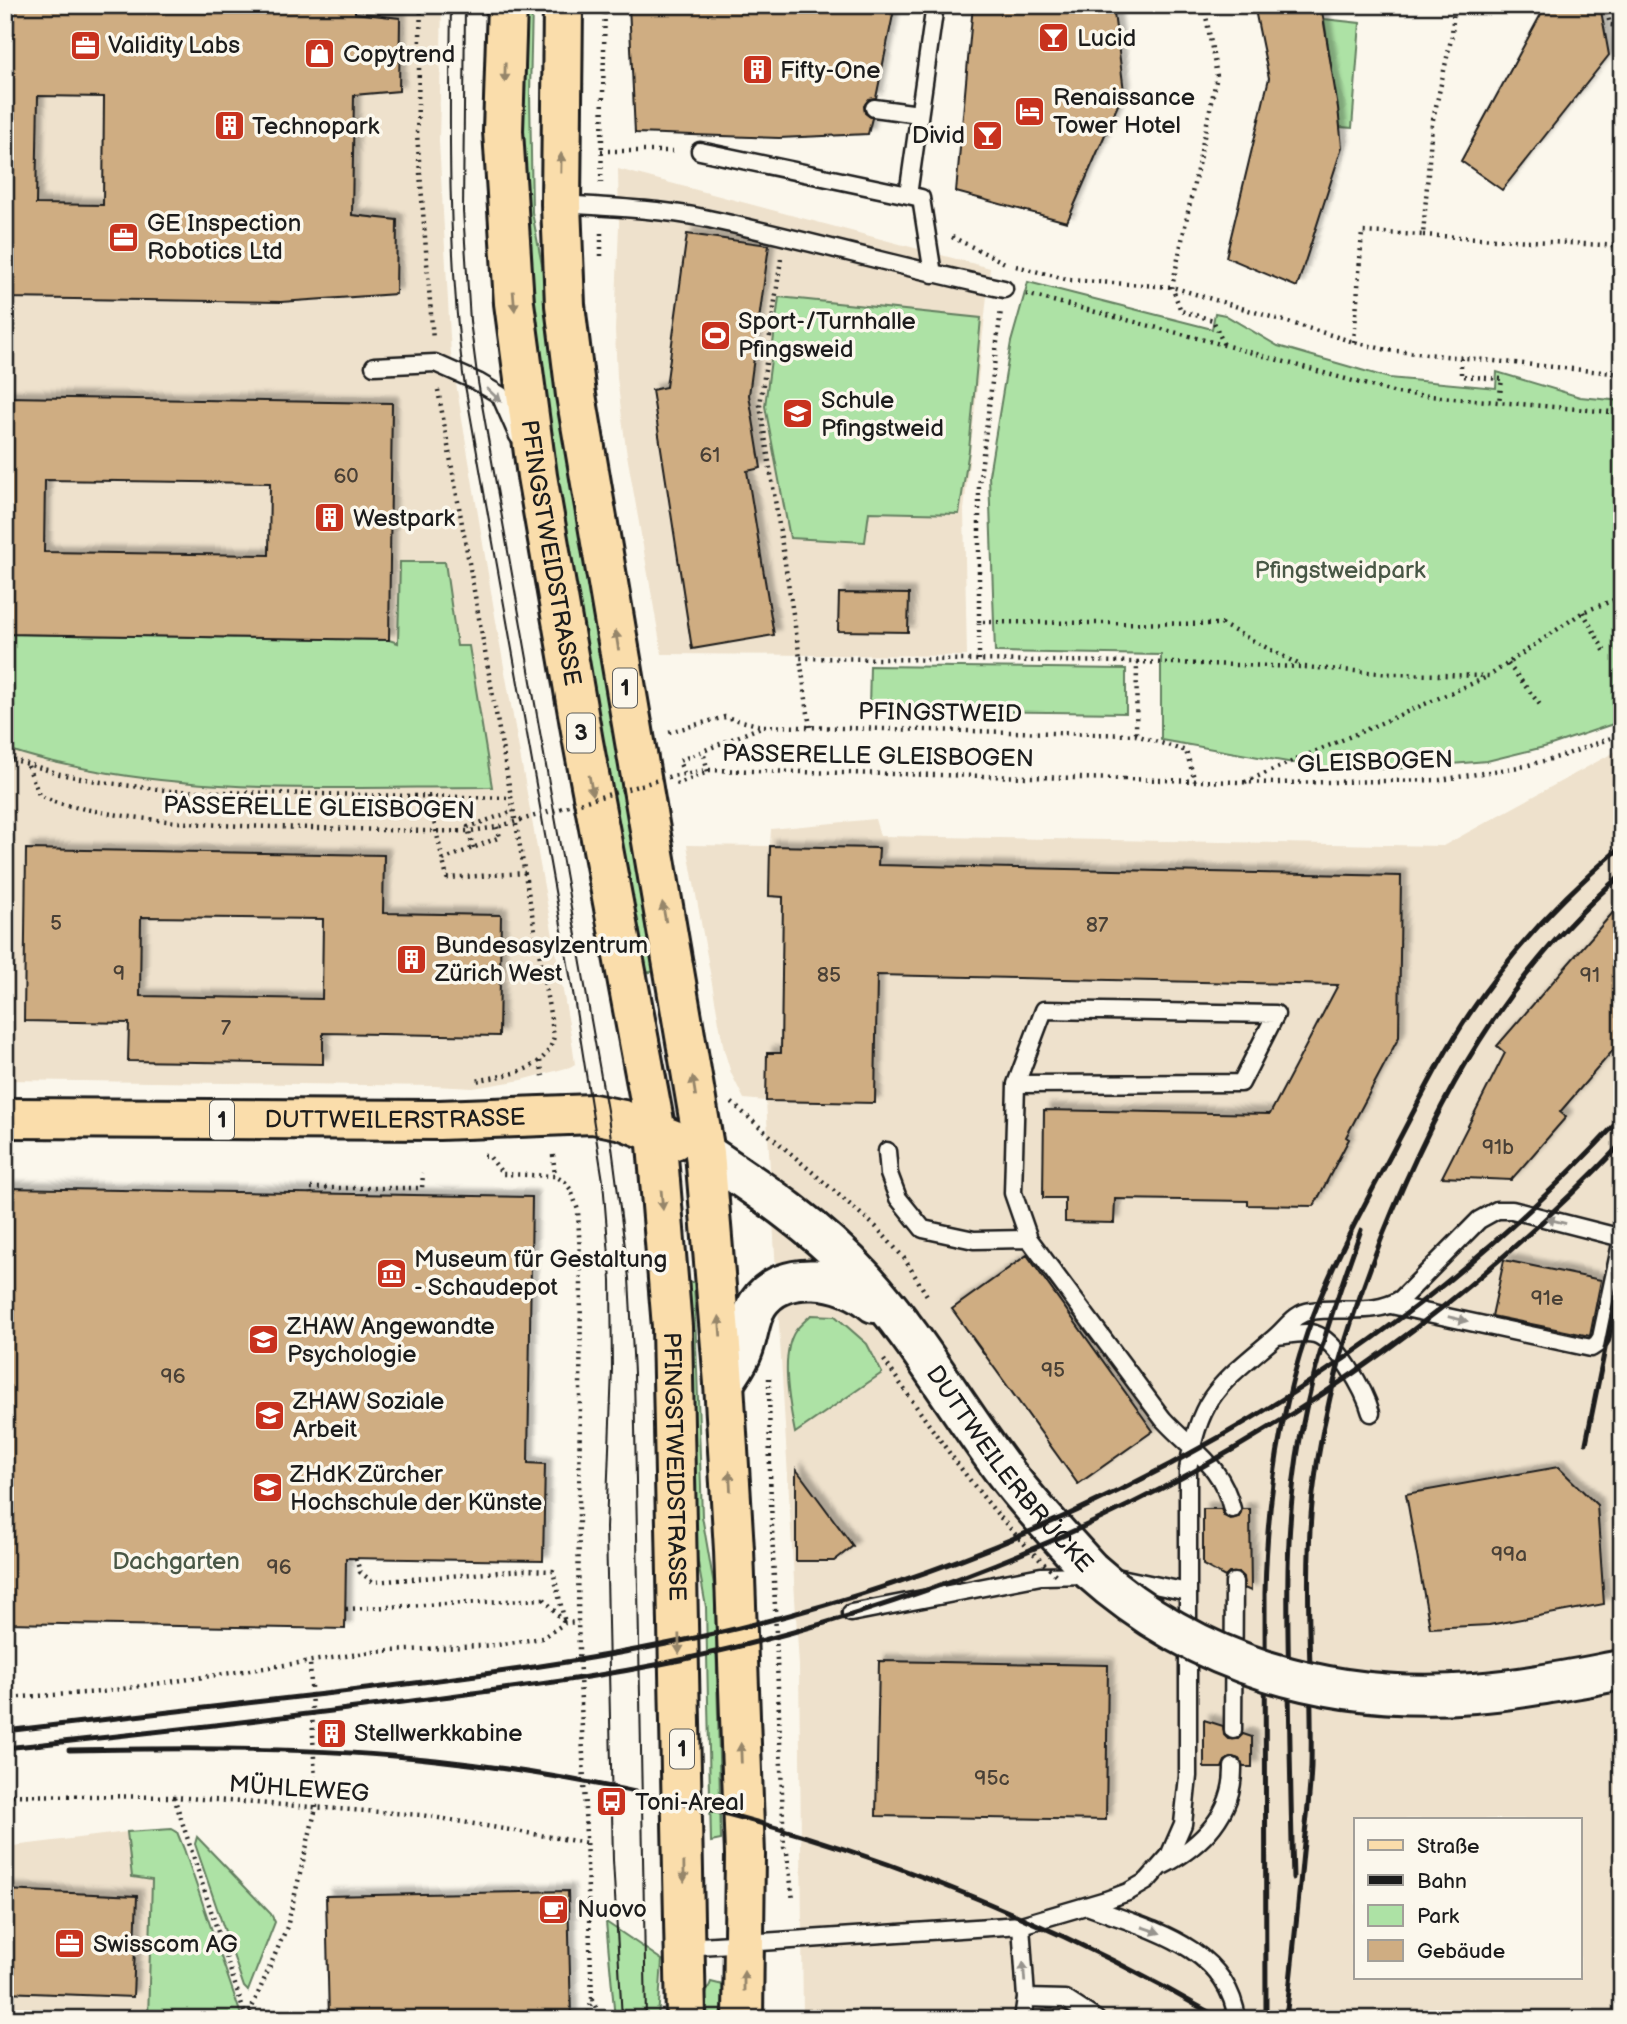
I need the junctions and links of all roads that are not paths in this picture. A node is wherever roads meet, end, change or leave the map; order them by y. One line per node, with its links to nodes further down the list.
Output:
1 (507, 5): 12 (main road, PFINGSTWEIDSTRASSE / 3, one-way to 12)
2 (563, 5): 8 (main road, PFINGSTWEIDSTRASSE / 1, one-way to 2)
3 (935, 5): 5 (lane)
4 (874, 108): 5 (lane)
5 (919, 114): 7 (lane)
6 (700, 151): 7 (lane)
7 (914, 196): 9 (lane)
8 (561, 204): 9 (lane); 17 (main road, PFINGSTWEIDSTRASSE / 1, one-way to 8)
9 (933, 274): 10 (lane)
10 (1004, 289)
11 (374, 366): 12 (lane, one-way to 12)
12 (537, 476): 15 (main road, PFINGSTWEIDSTRASSE / 3, one-way to 15)
13 (1016, 1084): 13 (lane); 19 (lane)
14 (5, 1118): 15 (main road, DUTTWEILERSTRASSE / 1)
15 (656, 1132): 17 (main road, DUTTWEILERSTRASSE); 37 (main road, PFINGSTWEIDSTRASSE / 1, one-way to 37)
16 (887, 1151): 19 (lane)
17 (705, 1153): 22 (street, DUTTWEILERBRÜCKE); 23 (main road, PFINGSTWEIDSTRASSE / 1, one-way to 17)
18 (1622, 1238): 20 (lane, one-way to 20); 20 (lane, one-way to 18)
19 (1030, 1239): 25 (lane)
20 (1391, 1305): 21 (lane)
21 (1277, 1336): 24 (lane); 25 (lane)
22 (913, 1341): 23 (street); 30 (street, DUTTWEILERBRÜCKE, bridge)
23 (724, 1383): 36 (main road, PFINGSTWEIDSTRASSE / 1, one-way to 23)
24 (1371, 1413)
25 (1191, 1447): 26 (lane); 28 (lane)
26 (1232, 1509)
27 (1234, 1582): 31 (lane)
28 (1188, 1592): 29 (lane); 33 (lane)
29 (851, 1613)
30 (1622, 1670)
31 (1233, 1730)
32 (1233, 1767): 33 (lane)
33 (1162, 1866): 34 (lane)
34 (1087, 1906): 35 (lane); 43 (lane, one-way to 43)
35 (1021, 1925): 36 (lane); 38 (lane, one-way to 35)
36 (744, 1943): 37 (lane); 40 (main road, PFINGSTWEIDSTRASSE / 1, one-way to 36)
37 (685, 1947): 39 (main road, PFINGSTWEIDSTRASSE / 1)
38 (1026, 1998): 41 (lane); 42 (lane)
39 (686, 2019)
40 (743, 2019)
41 (1023, 2019)
42 (1096, 2019)
43 (1237, 2019)

